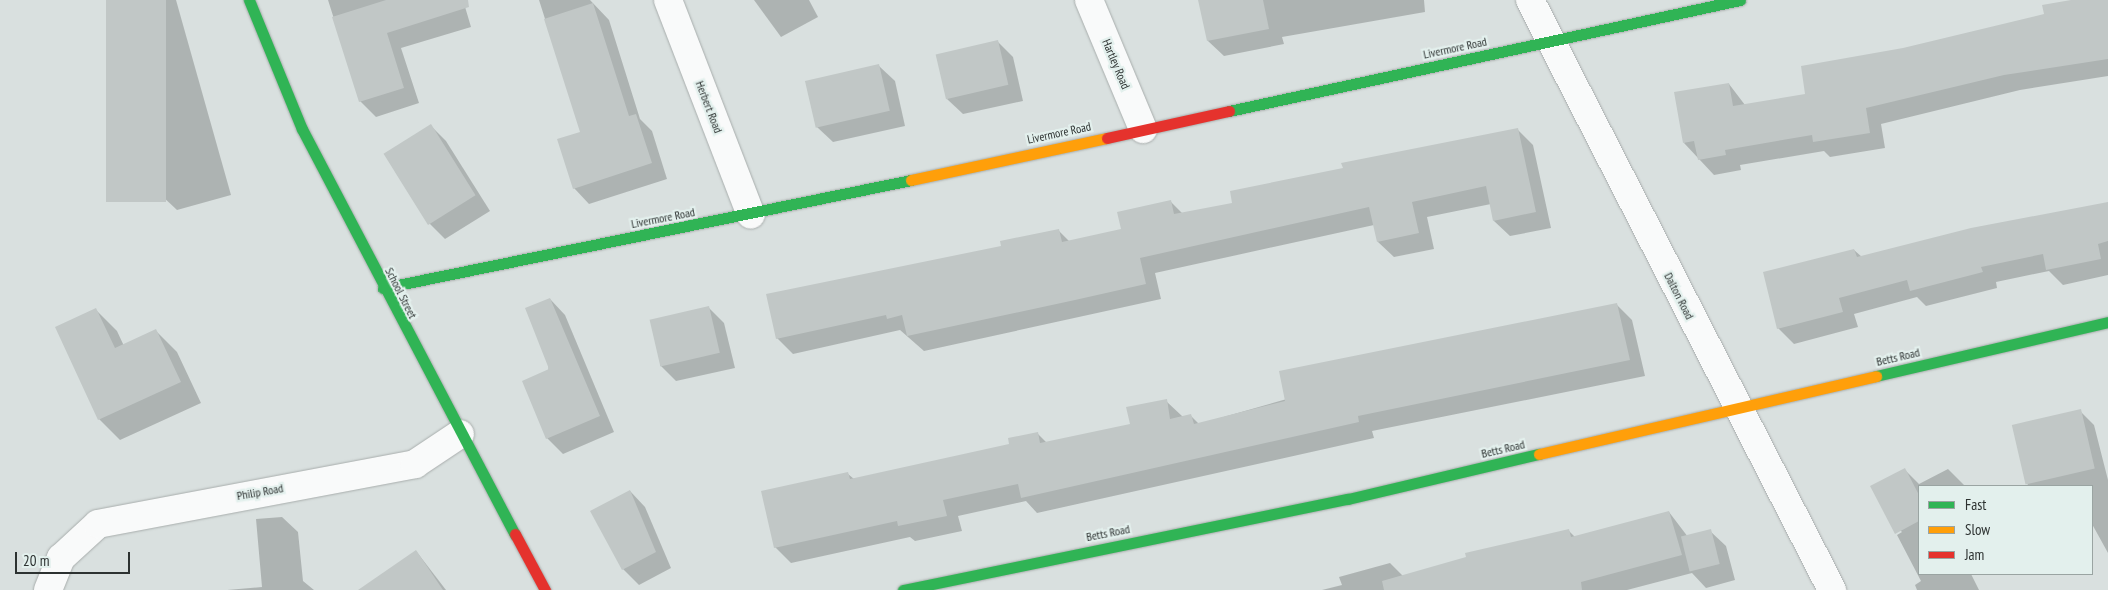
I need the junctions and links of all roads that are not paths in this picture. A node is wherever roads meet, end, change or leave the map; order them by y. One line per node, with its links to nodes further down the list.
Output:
1 (248, 0): 9 (street, School Street)
2 (668, 0): 8 (street, Herbert Road)
3 (1089, 0): 7 (street, Hartley Road)
4 (1530, 0): 6 (street, Dalton Road)
5 (1740, 0): 6 (street, Livermore Road)
6 (1552, 42): 7 (street, Livermore Road); 11 (street, Dalton Road)
7 (1143, 128): 8 (street, Livermore Road)
8 (751, 215): 9 (street, Livermore Road)
9 (383, 288): 12 (street, School Street)
10 (2108, 322): 11 (street, Betts Road)
11 (1736, 409): 13 (street, Betts Road); 17 (street, Dalton Road)
12 (460, 434): 14 (street, Philip Road); 15 (street, School Street)
13 (973, 583): 16 (street, Betts Road)
14 (48, 590)
15 (545, 590)
16 (903, 590)
17 (1832, 590)

